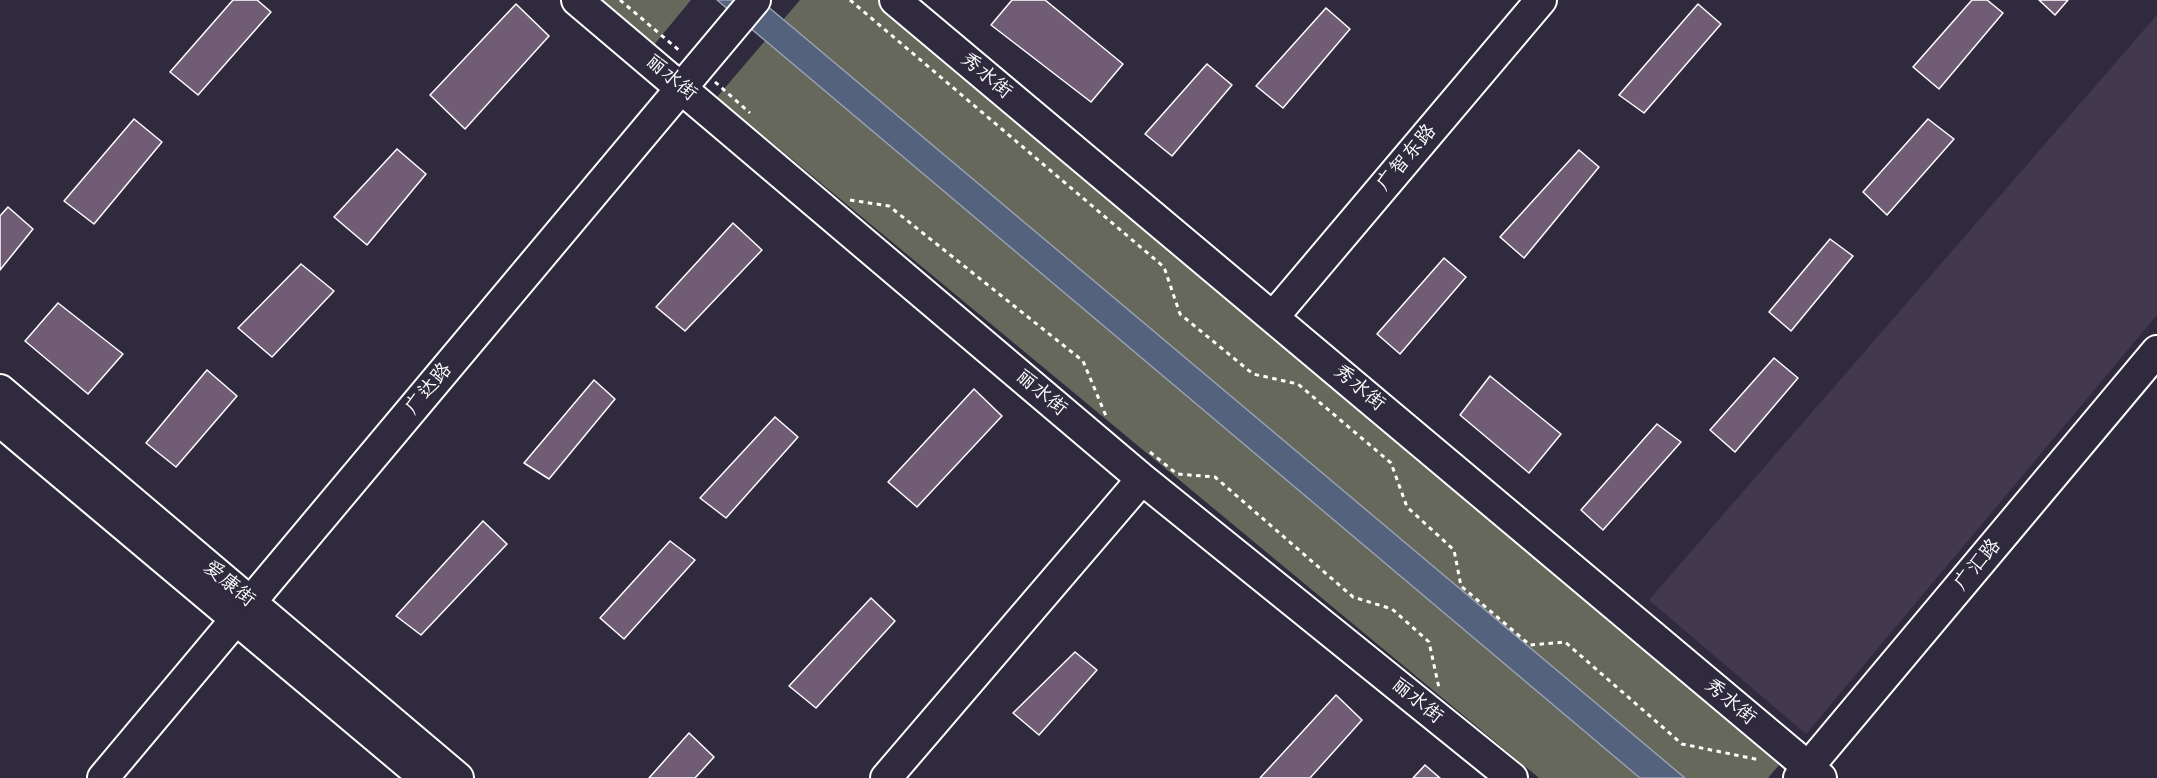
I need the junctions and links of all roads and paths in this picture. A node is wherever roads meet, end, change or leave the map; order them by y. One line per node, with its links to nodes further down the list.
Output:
1 (577, 0): 7 (main road, 丽水街)
2 (620, 0): 7 (path)
3 (850, 0): 20 (path)
4 (895, 0): 10 (main road, 秀水街)
5 (1541, 0): 10 (main road, 广智东路)
6 (741, 6): 7 (main road, 广达路)
7 (683, 72): 8 (path); 17 (main road, 丽水街); 18 (main road, 广达路)
8 (751, 114)
9 (848, 200): 15 (path)
10 (1274, 316): 21 (main road, 秀水街)
11 (2157, 351): 21 (main road, 广汇路)
12 (2157, 382): 21 (main road, 广汇路)
13 (0, 390): 18 (main road, 爱康街)
14 (0, 421): 18 (main road, 爱康街)
15 (1115, 424)
16 (1142, 445): 19 (path)
17 (1142, 479): 19 (main road, 丽水街); 26 (main road)
18 (237, 606): 22 (main road, 广达路); 23 (main road, 广达路); 24 (main road, 爱康街); 25 (main road, 爱康街)
19 (1447, 725): 27 (main road, 丽水街)
20 (1767, 765)
21 (1813, 775)
22 (81, 778)
23 (103, 778)
24 (425, 778)
25 (458, 778)
26 (886, 778)
27 (1512, 778)

